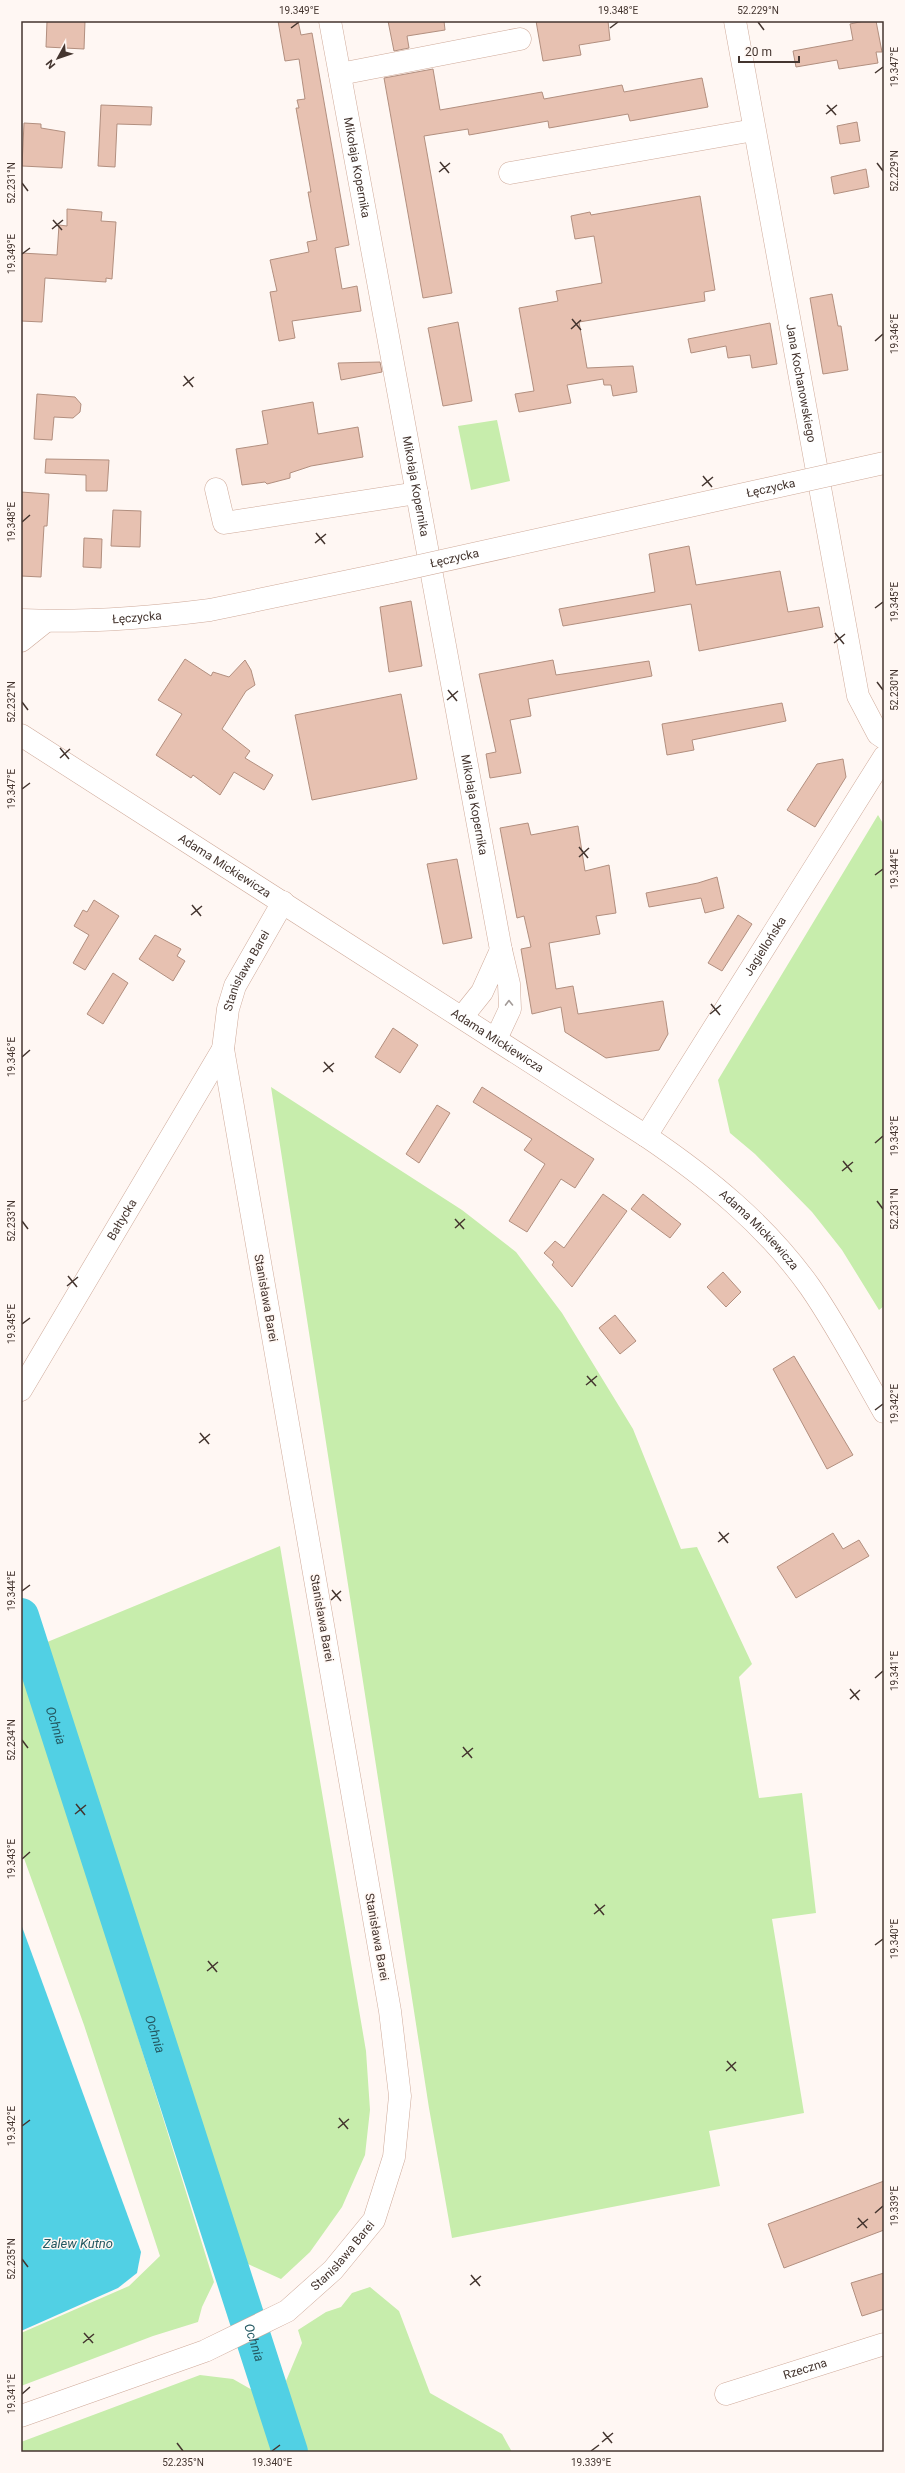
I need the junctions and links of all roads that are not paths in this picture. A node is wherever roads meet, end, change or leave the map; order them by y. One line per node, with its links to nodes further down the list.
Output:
1 (330, 21): 4 (street, Mikołaja Kopernika)
2 (735, 21): 5 (street, Jana Kochanowskiego)
3 (520, 39): 4 (street)
4 (340, 74): 9 (street, Mikołaja Kopernika)
5 (754, 130): 6 (street); 14 (street, Jana Kochanowskiego)
6 (510, 173)
7 (884, 463): 11 (street, Łęczycka, bridge)
8 (216, 489): 9 (street)
9 (417, 493): 18 (street, Mikołaja Kopernika)
10 (21, 620): 11 (street, Łęczycka)
11 (46, 621): 12 (street)
12 (21, 641)
13 (21, 723): 15 (street, Adama Mickiewicza)
14 (884, 738)
15 (30, 740): 17 (street, Adama Mickiewicza)
16 (884, 757): 22 (street, Jagiellońska)
17 (283, 902): 19 (street, Adama Mickiewicza); 21 (street, Stanisława Barei)
18 (501, 950): 19 (street); 20 (street, Mikołaja Kopernika, one-way to 18)
19 (462, 1017): 20 (street, Adama Mickiewicza)
20 (496, 1039): 22 (street, Adama Mickiewicza)
21 (223, 1049): 23 (street, Bałtycka); 27 (street, Stanisława Barei)
22 (646, 1136): 24 (street, Adama Mickiewicza)
23 (21, 1390)
24 (884, 1412)
25 (884, 2344): 26 (street, Rzeczna)
26 (726, 2394)
27 (21, 2416)

